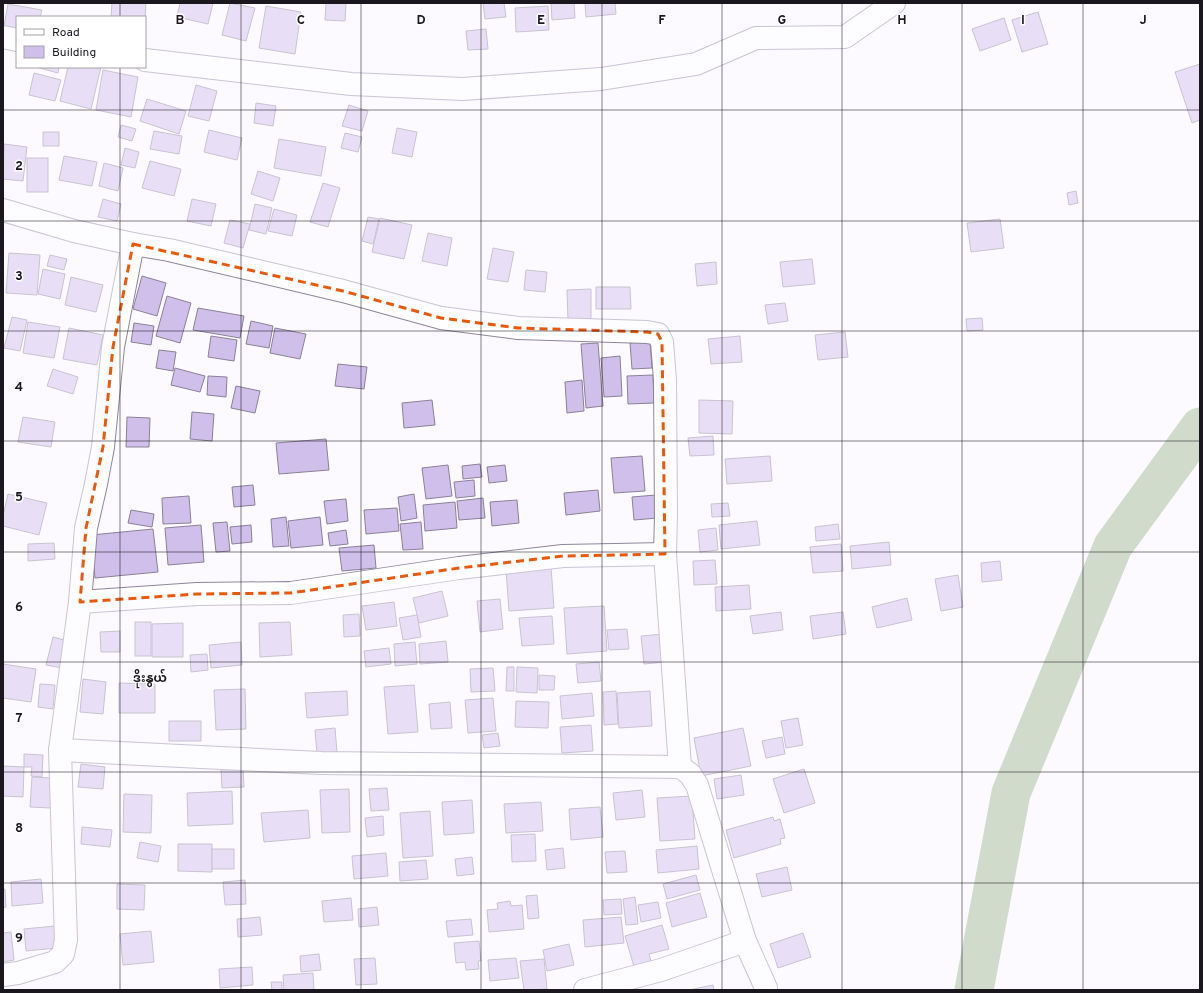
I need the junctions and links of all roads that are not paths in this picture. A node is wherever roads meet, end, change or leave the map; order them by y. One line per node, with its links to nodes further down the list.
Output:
1 (894, 3): 4 (street)
2 (3, 37): 3 (street)
3 (16, 40)
4 (146, 60)
5 (3, 210): 6 (street)
6 (133, 244): 7 (street); 8 (street)
7 (665, 554): 8 (street); 10 (street)
8 (80, 602): 9 (street)
9 (60, 750): 10 (street); 12 (street)
10 (680, 767): 11 (street)
11 (745, 941): 13 (street); 14 (street)
12 (3, 975)
13 (766, 988)
14 (585, 990)

